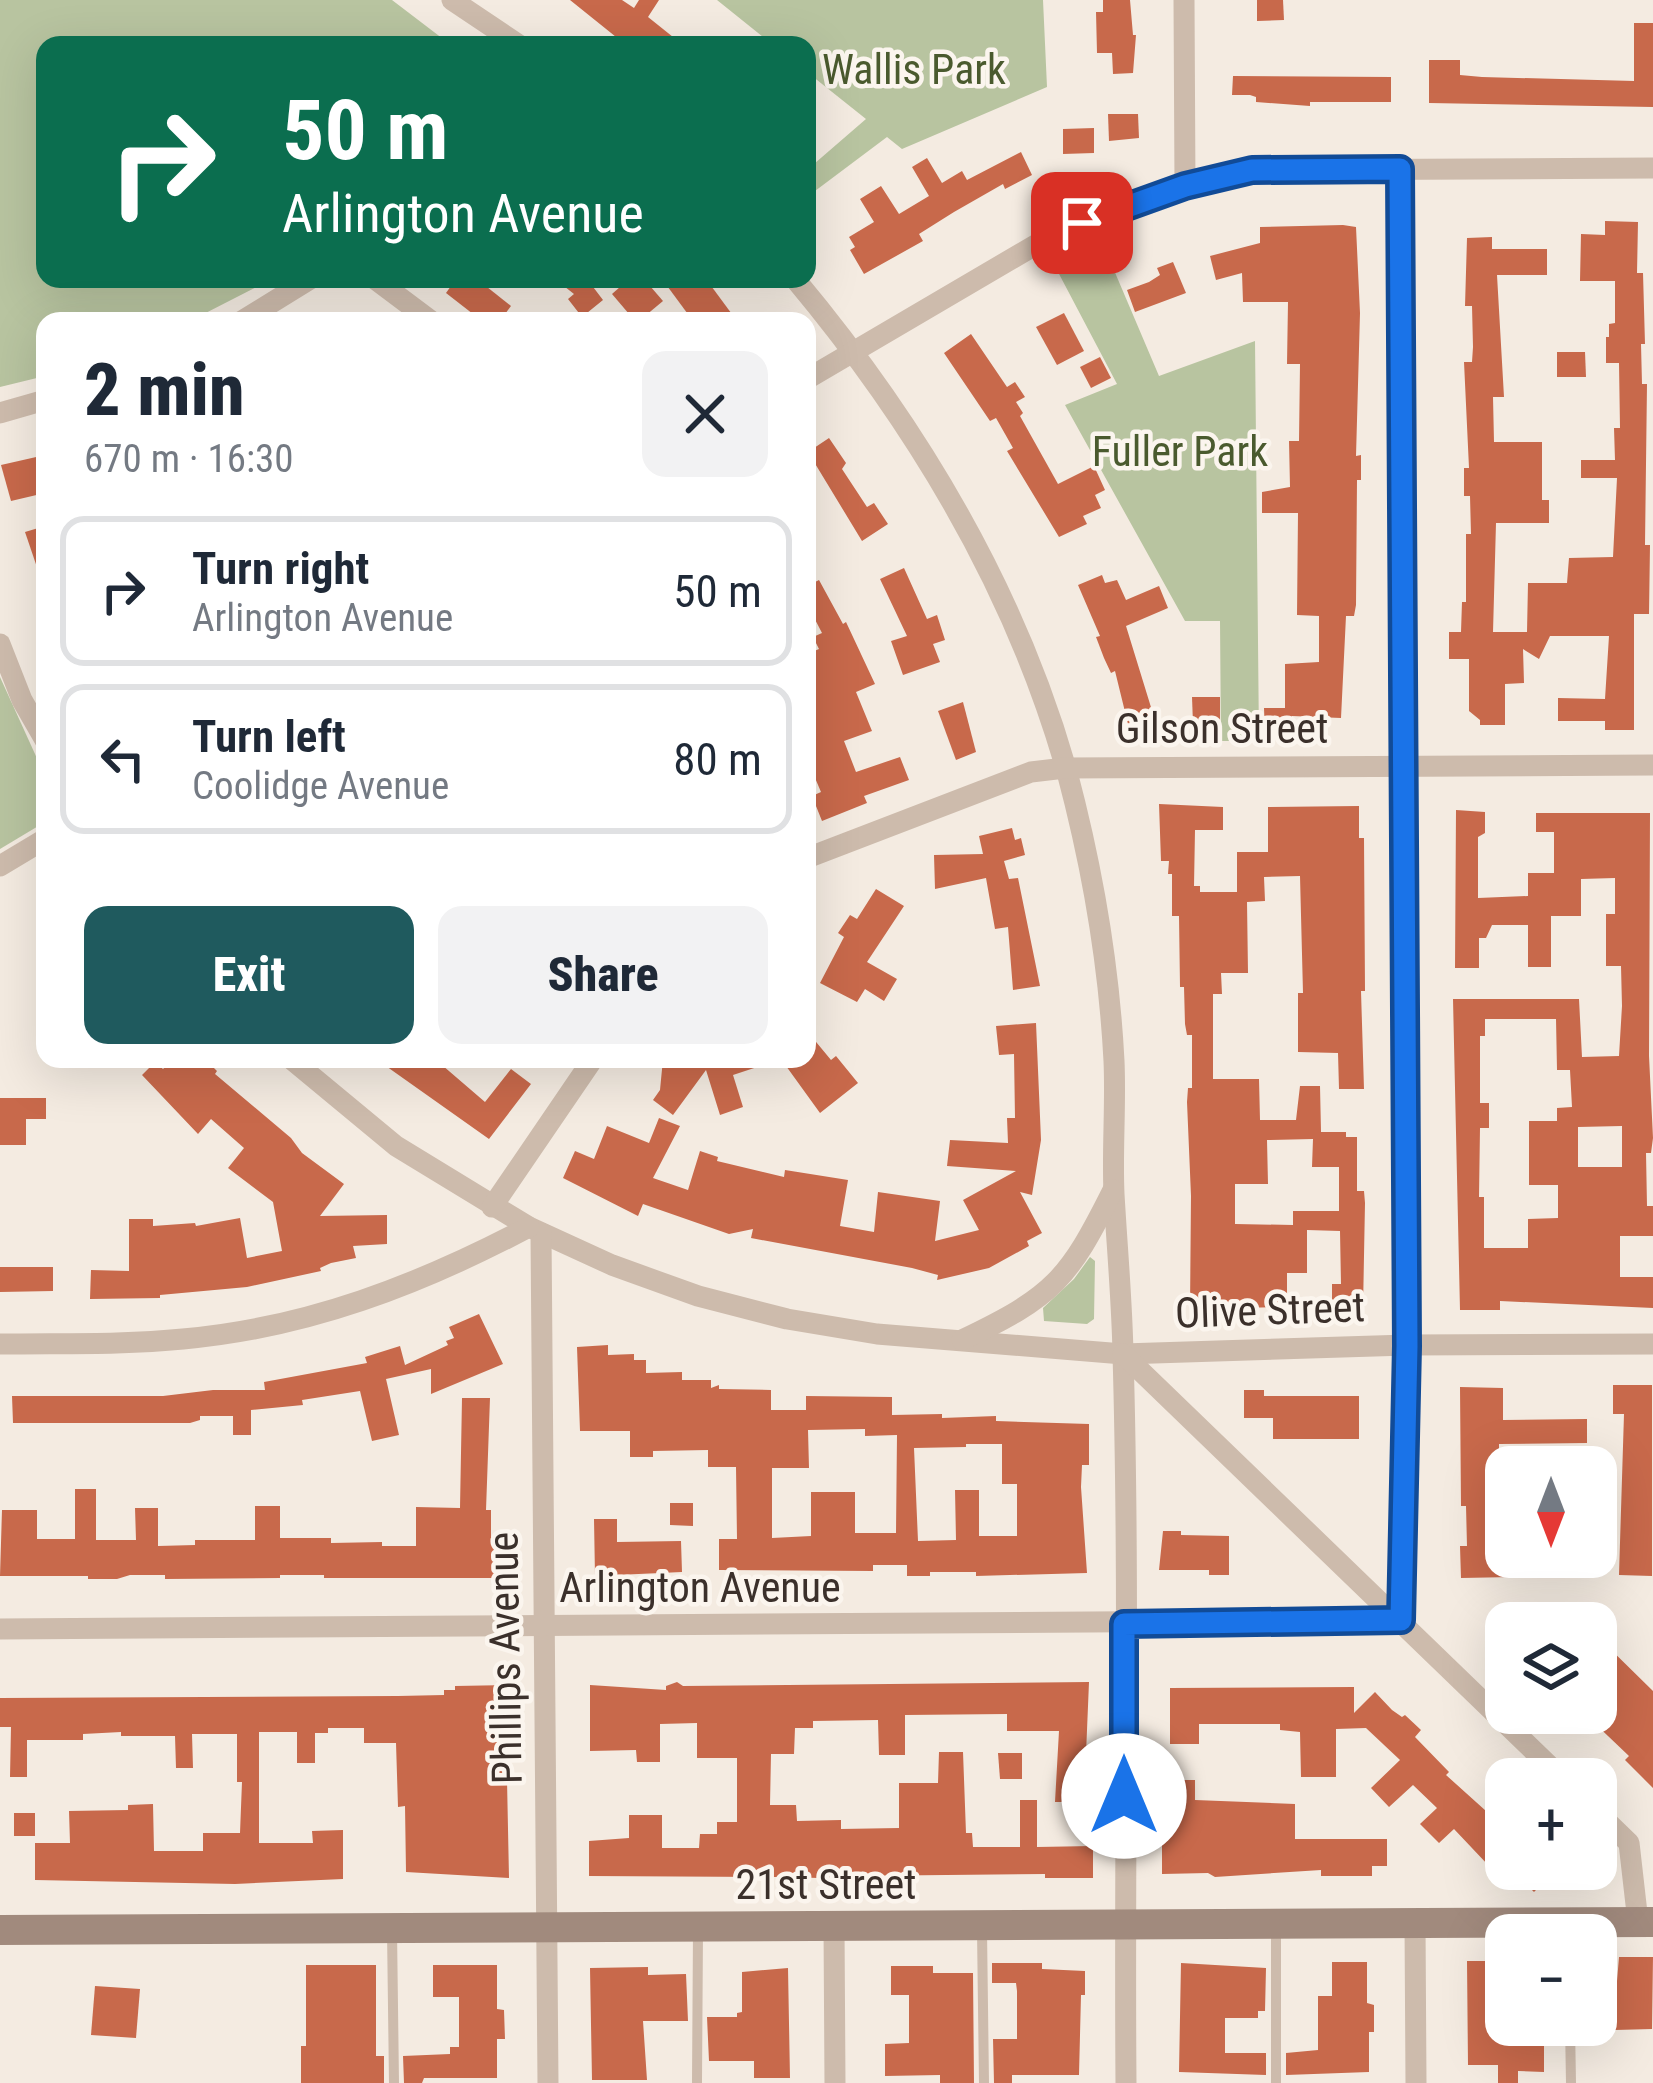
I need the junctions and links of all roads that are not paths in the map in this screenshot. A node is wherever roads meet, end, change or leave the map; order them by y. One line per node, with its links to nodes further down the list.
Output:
1 (452, 0): 3 (street)
2 (1184, 0): 6 (street)
3 (506, 36)
4 (1653, 168): 5 (street)
5 (1400, 169): 6 (street); 19 (street)
6 (1185, 186): 12 (street)
7 (295, 288): 10 (street)
8 (387, 288): 11 (street)
9 (803, 288): 12 (street)
10 (257, 312)
11 (419, 312)
12 (855, 350): 13 (street); 20 (street)
13 (816, 374)
14 (36, 403): 15 (street)
15 (0, 413)
16 (0, 644): 17 (street)
17 (36, 724)
18 (1653, 765): 19 (street, Gilson Street)
19 (1404, 766): 20 (street, Gilson Street); 32 (street)
20 (1065, 768): 22 (street, Gilson Street); 26 (street)
21 (36, 844): 23 (street)
22 (816, 855)
23 (0, 866)
24 (301, 1068): 27 (street, Olive Street)
25 (587, 1068): 27 (street)
26 (1114, 1189): 29 (street); 33 (street)
27 (492, 1207): 28 (street, Olive Street)
28 (535, 1230): 29 (street, Olive Street); 30 (street); 36 (street, Phillips Avenue)
29 (962, 1341): 33 (street, Olive Street)
30 (0, 1344)
31 (1653, 1344): 32 (street, Olive Street)
32 (1407, 1346): 33 (street, Olive Street); 34 (street)
33 (1123, 1354): 34 (street); 35 (street)
34 (1401, 1620): 35 (street, Arlington Avenue); 38 (street)
35 (1124, 1624): 36 (street, Arlington Avenue); 44 (street)
36 (542, 1627): 37 (street, Arlington Avenue); 51 (street, Phillips Avenue)
37 (0, 1629)
38 (1542, 1758)
39 (1617, 1831): 41 (street)
40 (1653, 1842): 41 (street)
41 (1629, 1843): 42 (street)
42 (1646, 1922)
43 (1415, 1923): 45 (street, 21st Street); 49 (street, 21st Street); 61 (street)
44 (1125, 1924): 45 (street, 21st Street); 46 (street, 21st Street); 59 (street)
45 (1276, 1924): 60 (lane)
46 (982, 1925): 48 (street, 21st Street); 58 (lane)
47 (698, 1926): 48 (street, 21st Street); 51 (street, 21st Street); 56 (lane)
48 (834, 1926): 57 (street)
49 (1485, 1926)
50 (392, 1928): 51 (street, 21st Street); 52 (street, 21st Street); 54 (lane)
51 (548, 1929): 55 (street, Phillips Avenue)
52 (0, 1930)
53 (1570, 2046): 62 (lane)
54 (394, 2083)
55 (548, 2083)
56 (697, 2083)
57 (835, 2083)
58 (984, 2083)
59 (1126, 2083)
60 (1276, 2083)
61 (1416, 2083)
62 (1571, 2083)

